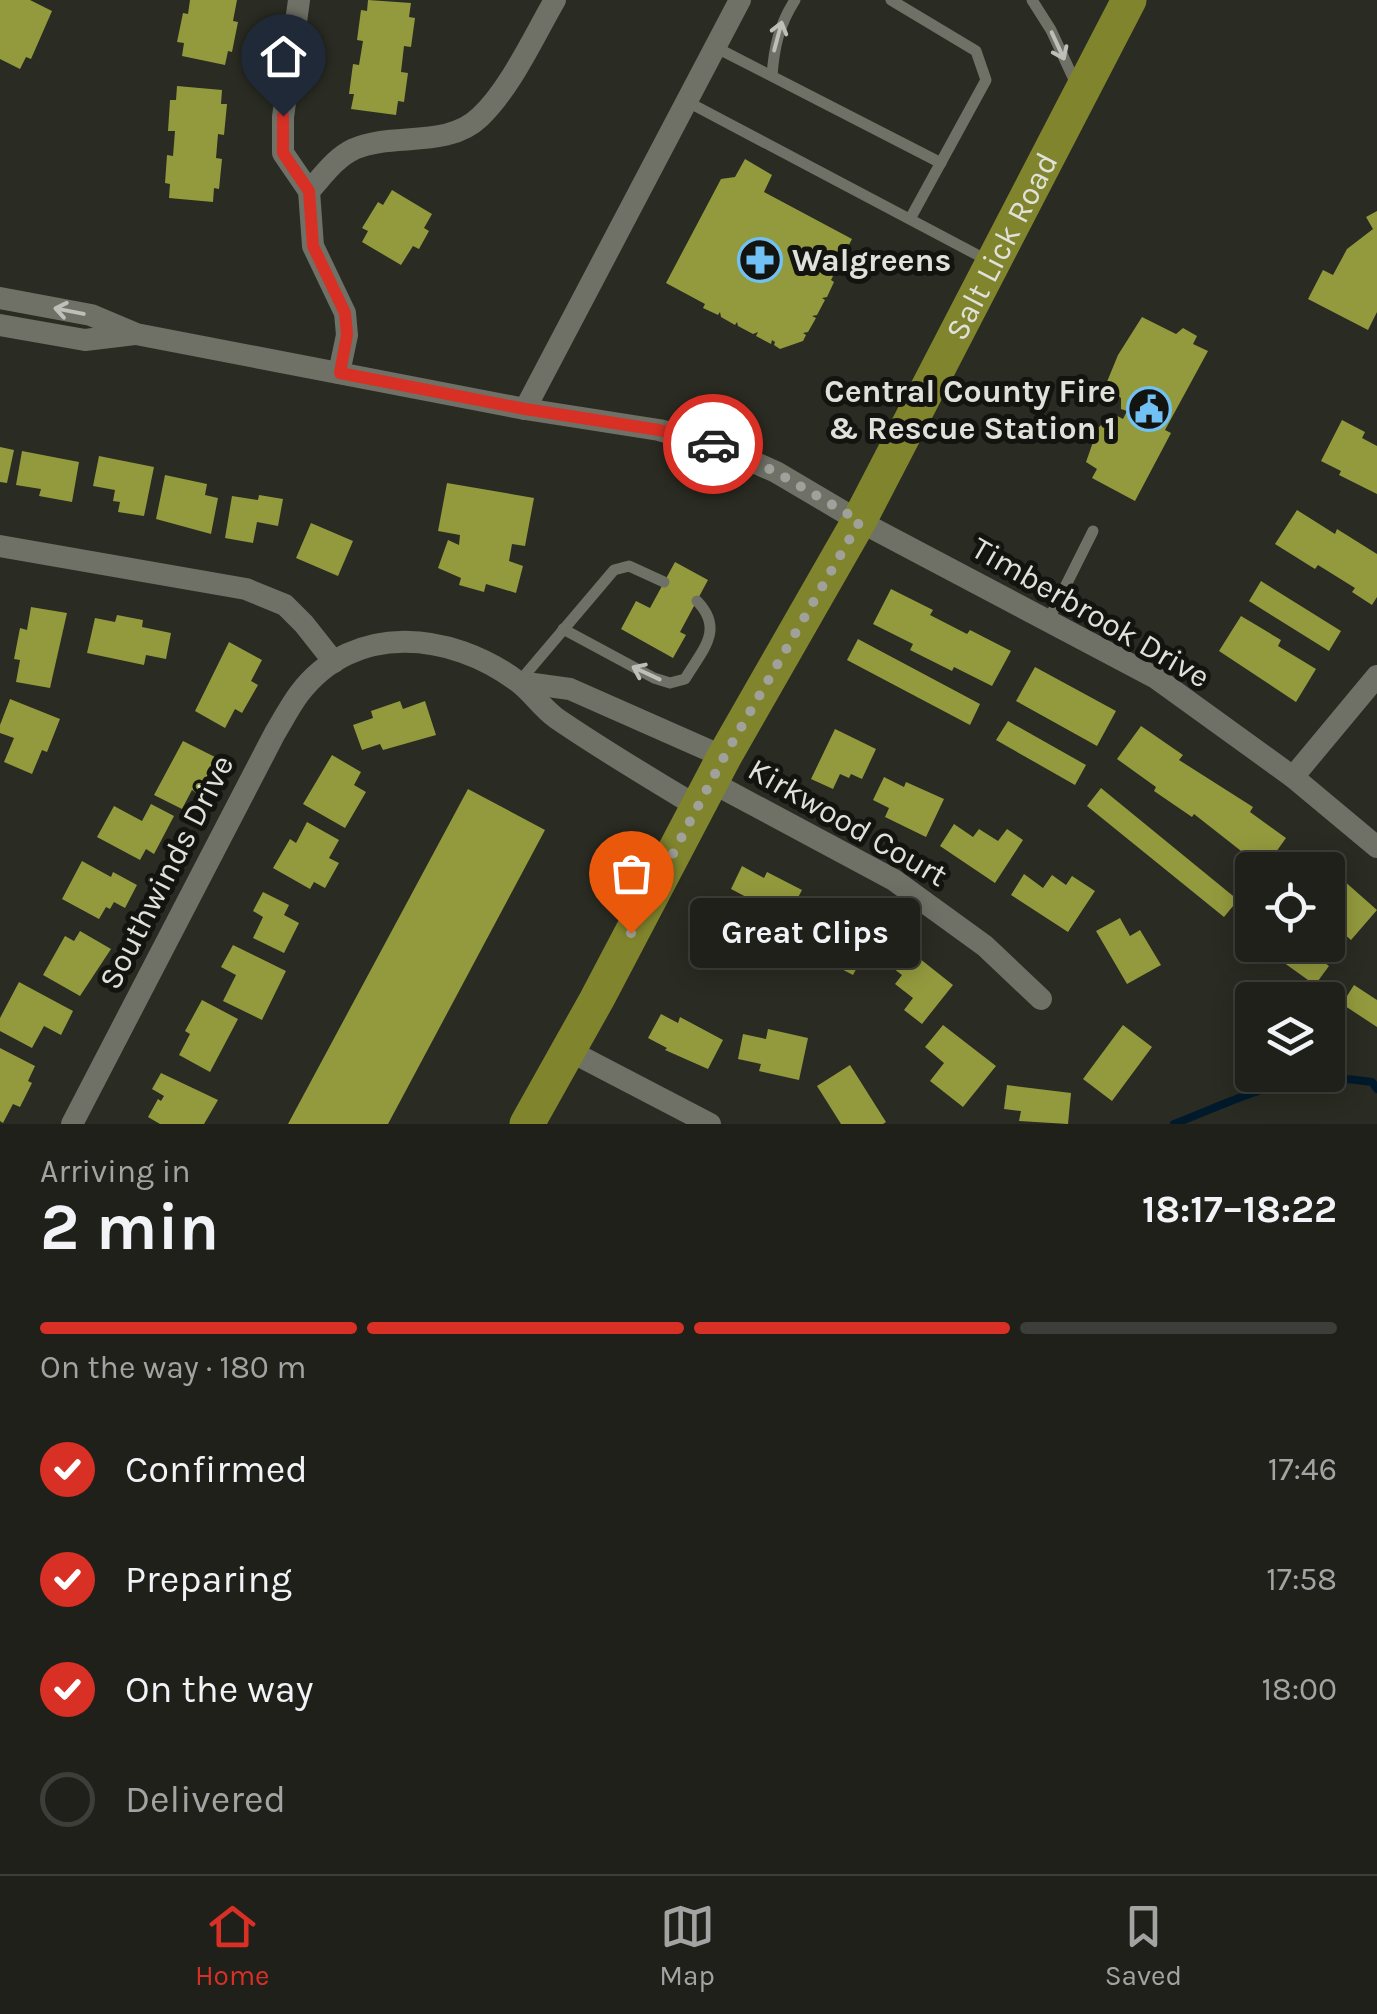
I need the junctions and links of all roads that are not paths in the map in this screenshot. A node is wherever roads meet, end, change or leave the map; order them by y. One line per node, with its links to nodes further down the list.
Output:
1 (299, 0): 13 (street)
2 (555, 0): 13 (street)
3 (740, 0): 8 (street)
4 (795, 0): 9 (lane, one-way to 4)
5 (891, 0): 12 (lane)
6 (1032, 0): 10 (lane, one-way to 10)
7 (1129, 0): 10 (main road, Salt Lick Road)
8 (715, 47): 9 (lane); 11 (street)
9 (772, 76): 12 (lane)
10 (1081, 94): 15 (main road, Salt Lick Road)
11 (686, 101): 14 (lane); 20 (street)
12 (941, 163): 14 (lane)
13 (309, 191): 19 (street)
14 (910, 219): 15 (lane)
15 (993, 263): 21 (main road, Salt Lick Road)
16 (0, 298): 18 (street, one-way to 16)
17 (0, 325): 18 (street)
18 (136, 334): 19 (street, Timberbrook Drive)
19 (340, 373): 20 (street, Timberbrook Drive)
20 (525, 409): 21 (street, Timberbrook Drive)
21 (860, 521): 26 (street, Timberbrook Drive); 32 (main road, Salt Lick Road)
22 (1093, 531): 26 (lane)
23 (0, 546): 28 (street)
24 (664, 582): 27 (lane)
25 (697, 601): 27 (lane, one-way to 27)
26 (1049, 619): 31 (street, Timberbrook Drive)
27 (563, 629): 30 (lane)
28 (334, 662): 30 (street); 36 (street, Southwinds Drive)
29 (1377, 676): 31 (street)
30 (519, 682): 32 (street); 32 (street)
31 (1293, 778): 33 (street, Timberbrook Drive)
32 (711, 782): 34 (street, Kirkwood Court); 35 (main road, Salt Lick Road)
33 (1377, 846)
34 (1041, 999)
35 (568, 1050): 37 (main road, Salt Lick Road); 38 (street)
36 (72, 1124)
37 (526, 1124)
38 (710, 1124)

